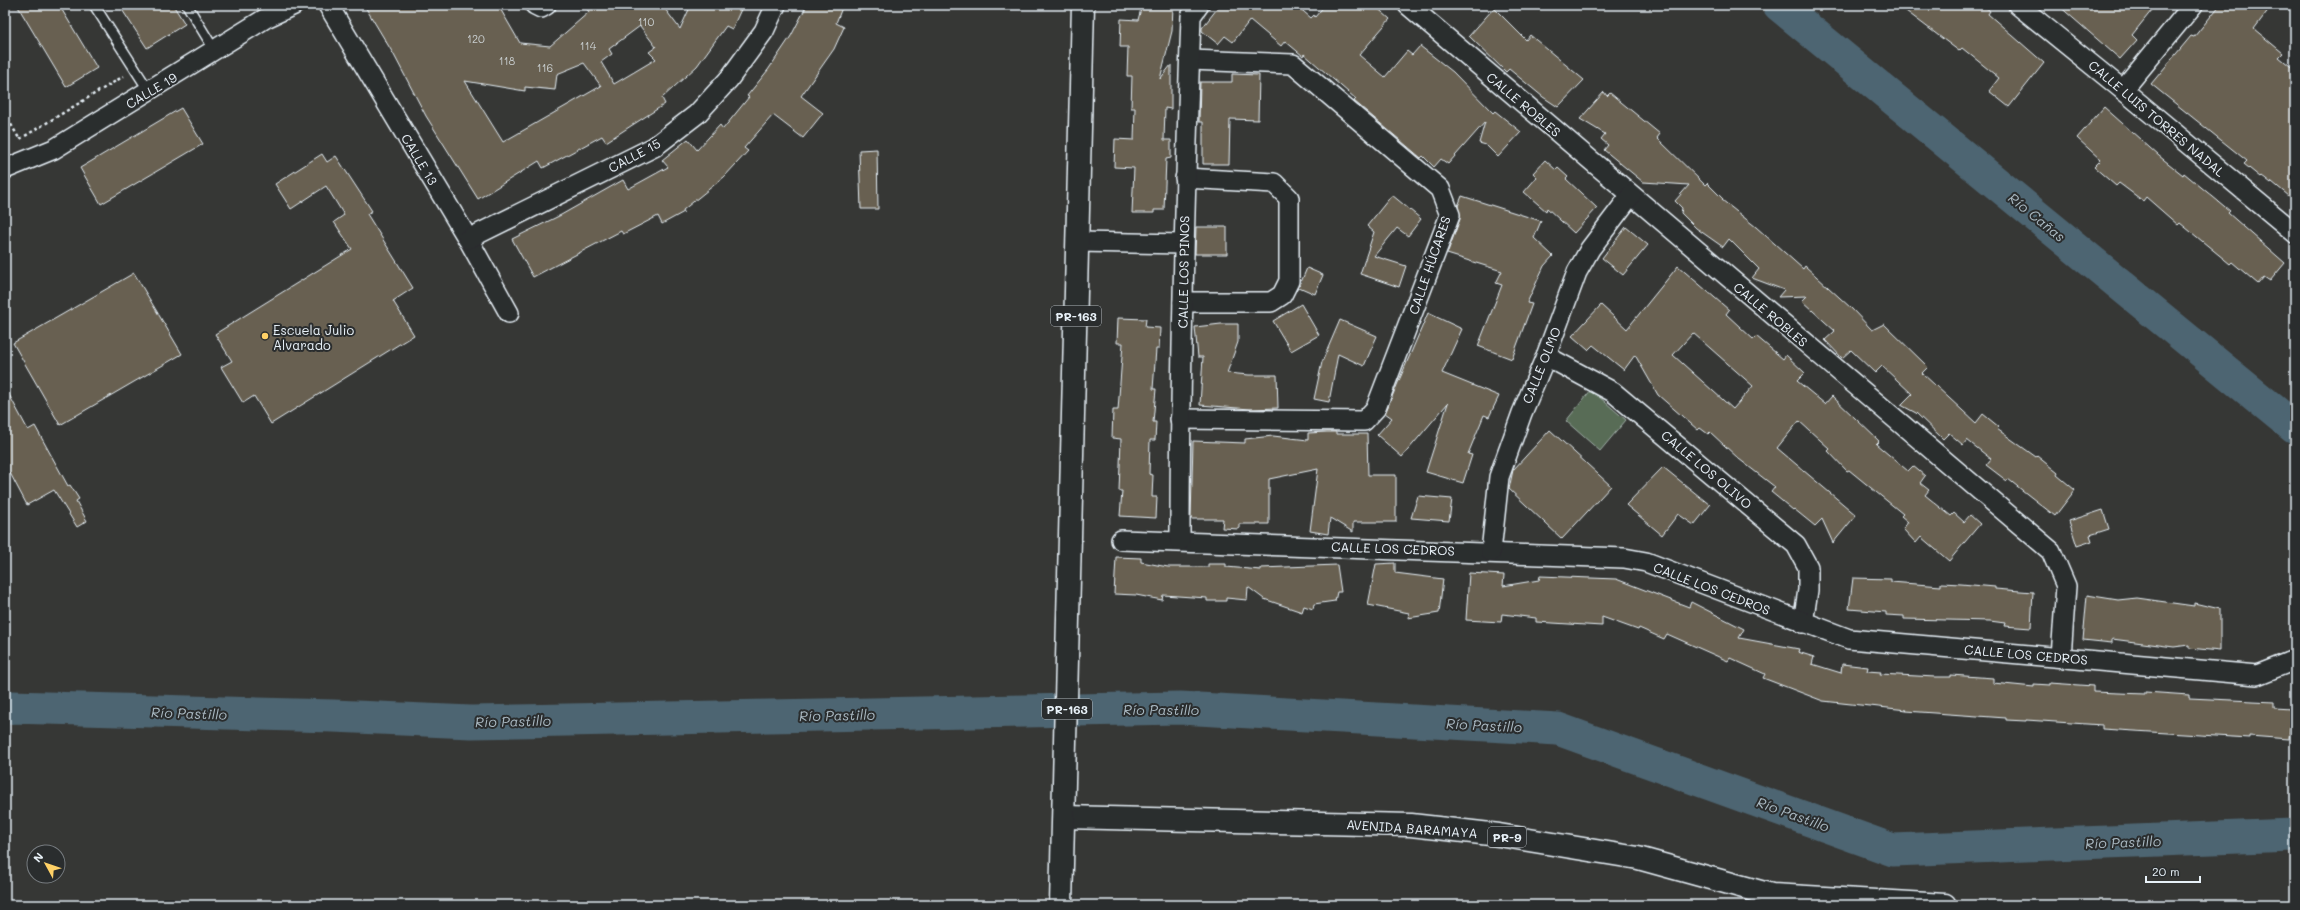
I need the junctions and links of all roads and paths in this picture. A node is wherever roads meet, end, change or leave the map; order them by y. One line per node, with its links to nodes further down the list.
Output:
1 (94, 5): 17 (lane)
2 (187, 5): 13 (lane)
3 (294, 5): 13 (street, CALLE 19)
4 (328, 5): 25 (street, CALLE 13)
5 (535, 5): 6 (street)
6 (546, 5)
7 (776, 5): 25 (street, CALLE 15)
8 (1083, 5): 26 (highway, PR-163)
9 (1199, 5): 14 (street, CALLE LOS PINOS)
10 (1408, 5): 23 (street, CALLE ROBLES)
11 (2018, 5): 16 (street, CALLE LUIS TORRES NADAL)
12 (2193, 5): 16 (street)
13 (215, 51): 17 (street, CALLE 19)
14 (1190, 60): 22 (street, CALLE LOS PINOS); 31 (street, CALLE HÚCARES)
15 (124, 76): 19 (path)
16 (2123, 90): 24 (street, CALLE LUIS TORRES NADAL)
17 (149, 91): 20 (street, CALLE 19)
18 (5, 114): 19 (path)
19 (20, 139): 20 (path)
20 (31, 158): 21 (street, CALLE 19)
21 (5, 169)
22 (1185, 178): 27 (street, CALLE LOS PINOS); 28 (street)
23 (1631, 195): 30 (street, CALLE OLMO); 36 (street, CALLE ROBLES)
24 (2295, 233)
25 (468, 239): 29 (street, CALLE 13)
26 (1078, 242): 27 (street); 38 (highway, PR-163)
27 (1183, 244): 28 (street, CALLE LOS PINOS)
28 (1183, 302): 31 (street, CALLE LOS PINOS)
29 (509, 313)
30 (1546, 356): 34 (street, CALLE OLMO); 35 (street, CALLE LOS OLIVO)
31 (1180, 419): 33 (street, CALLE LOS PINOS)
32 (1121, 540): 33 (street, CALLE LOS CEDROS)
33 (1180, 542): 34 (street, CALLE LOS CEDROS)
34 (1491, 552): 35 (street, CALLE LOS CEDROS)
35 (1803, 623): 36 (street, CALLE LOS CEDROS)
36 (2060, 657): 37 (street, CALLE LOS CEDROS)
37 (2295, 660)
38 (1064, 817): 39 (highway, PR-163); 40 (highway, AVENIDA BARAMAYA / PR-9)
39 (1061, 905)
40 (1945, 905)

